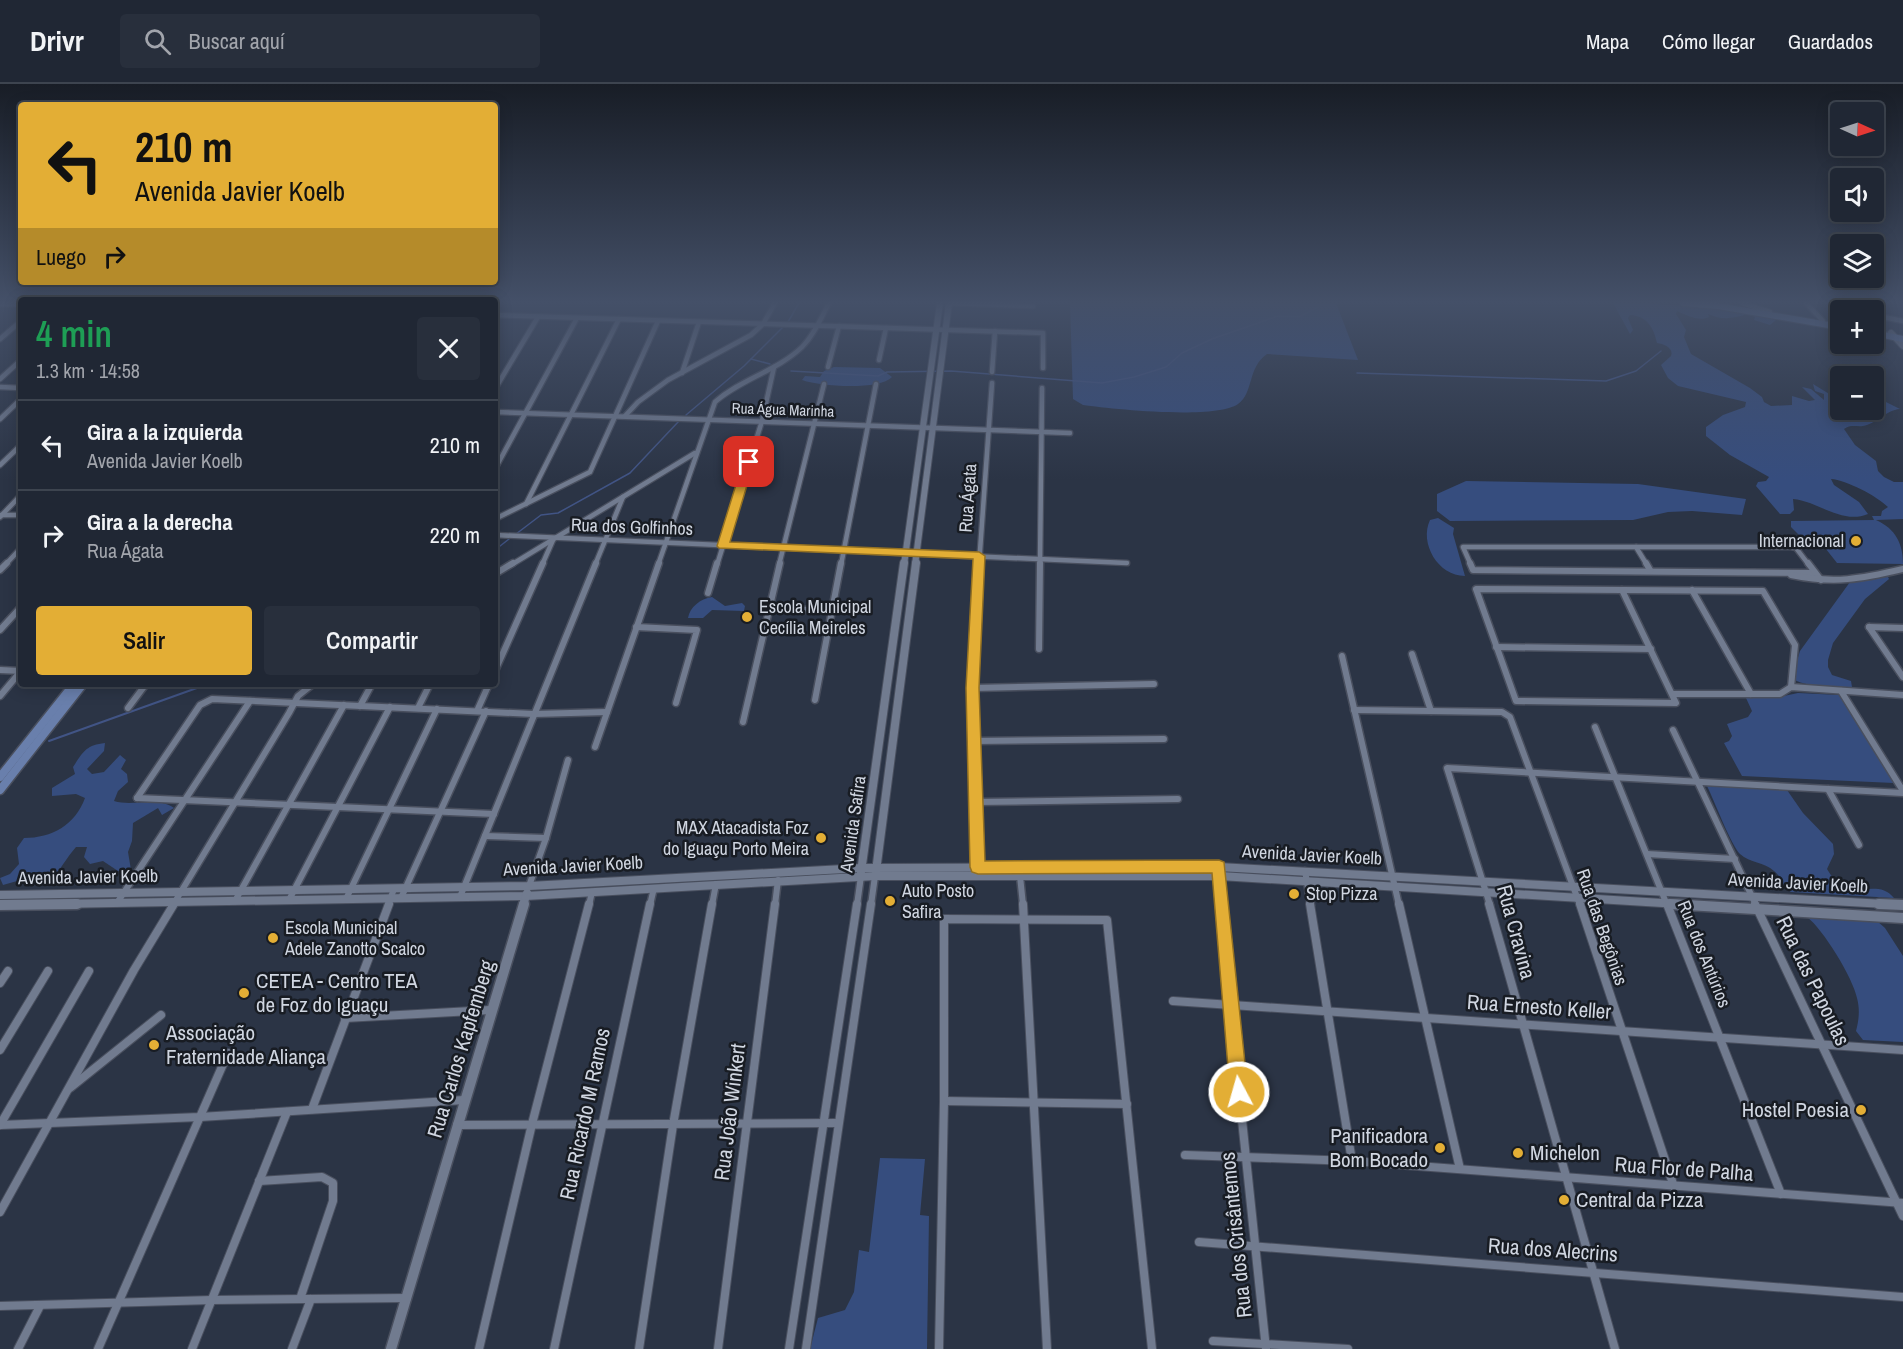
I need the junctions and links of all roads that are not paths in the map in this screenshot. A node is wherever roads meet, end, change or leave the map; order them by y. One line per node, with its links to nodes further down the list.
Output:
1 (511, 362): 22 (street)
2 (553, 362): 30 (street)
3 (597, 362): 31 (street)
4 (640, 362): 32 (street)
5 (686, 362): 19 (street)
6 (703, 362): 19 (street)
7 (781, 362): 14 (street)
8 (830, 362): 15 (street)
9 (935, 362): 17 (street, Avenida Safira)
10 (937, 362): 17 (street, Avenida Safira)
11 (993, 362): 18 (street)
12 (1042, 362): 16 (street)
13 (18, 363): 20 (street)
14 (774, 367): 34 (street); 36 (street)
15 (828, 368)
16 (1042, 368)
17 (935, 371): 39 (street, Avenida Safira)
18 (992, 372)
19 (682, 373): 33 (street)
20 (0, 379)
21 (992, 383): 40 (street, Rua Ágata)
22 (498, 384)
23 (824, 384): 37 (street)
24 (876, 384): 38 (street)
25 (0, 387): 26 (street)
26 (18, 388)
27 (1042, 388): 41 (street)
28 (18, 402): 35 (street)
29 (498, 412): 30 (street, Rua Água Marinha)
30 (525, 413): 31 (street, Rua Água Marinha); 45 (street)
31 (570, 414): 32 (street, Rua Água Marinha); 49 (street)
32 (616, 416): 33 (street, Rua Água Marinha); 49 (street)
33 (625, 416): 34 (street, Rua Água Marinha)
34 (708, 418): 36 (street, Rua Água Marinha); 44 (street)
35 (0, 419)
36 (762, 421): 37 (street, Rua Água Marinha); 57 (street)
37 (815, 423): 38 (street, Rua Água Marinha); 59 (street)
38 (868, 425): 39 (street, Rua Água Marinha); 60 (street)
39 (927, 428): 40 (street, Rua Água Marinha); 62 (street, Avenida Safira); 63 (street, Avenida Safira)
40 (987, 431): 41 (street, Rua Água Marinha); 64 (street, Rua Ágata)
41 (1040, 433): 42 (street, Rua Água Marinha); 65 (street)
42 (1070, 434)
43 (18, 448): 46 (street)
44 (696, 452): 47 (street); 56 (street)
45 (498, 463)
46 (0, 465)
47 (623, 497): 54 (street); 55 (street)
48 (18, 498): 51 (street)
49 (526, 504): 52 (street)
50 (18, 515): 51 (street)
51 (1, 516)
52 (498, 518)
53 (498, 535): 54 (street, Rua dos Golfinhos)
54 (554, 539): 55 (street, Rua dos Golfinhos); 70 (street); 91 (street)
55 (604, 541): 56 (street, Rua dos Golfinhos); 126 (street)
56 (664, 543): 57 (street, Rua dos Golfinhos); 81 (street)
57 (723, 546): 59 (street, Rua dos Golfinhos); 77 (street)
58 (1636, 547): 69 (street); 69 (street); 72 (street)
59 (783, 548): 60 (street, Rua dos Golfinhos); 78 (street)
60 (843, 550): 62 (street, Rua dos Golfinhos); 80 (street)
61 (18, 551): 68 (street)
62 (905, 553): 63 (street, Rua dos Golfinhos); 87 (street, Avenida Safira)
63 (915, 554): 64 (street, Rua dos Golfinhos); 88 (street, Avenida Safira)
64 (979, 556): 65 (street, Rua dos Golfinhos); 105 (street, Rua Ágata)
65 (1040, 559): 66 (street, Rua dos Golfinhos); 85 (street)
66 (1127, 563)
67 (1901, 569): 73 (street); 74 (street)
68 (0, 570)
69 (1650, 570): 71 (street)
70 (498, 572)
71 (1777, 572): 72 (street); 74 (street)
72 (1815, 573): 74 (street)
73 (1903, 576)
74 (1821, 580)
75 (1622, 590): 76 (street); 84 (street); 86 (street)
76 (1692, 590): 104 (street); 108 (street)
77 (708, 593)
78 (768, 608): 80 (street); 127 (street)
79 (18, 610): 83 (street)
80 (832, 610): 112 (street)
81 (636, 627): 114 (street); 125 (street)
82 (1903, 628): 95 (street)
83 (0, 630)
84 (1496, 647): 86 (street); 107 (street)
85 (1039, 649)
86 (1651, 649): 107 (street)
87 (891, 653): 88 (street); 155 (street, Avenida Safira)
88 (903, 653): 156 (street, Avenida Safira)
89 (1412, 654): 124 (street)
90 (1342, 656): 121 (street)
91 (498, 664)
92 (0, 670): 93 (street)
93 (18, 671)
94 (18, 675): 110 (street)
95 (1903, 677)
96 (1154, 684): 105 (street)
97 (72, 687): 135 (main road)
98 (81, 687): 139 (main road)
99 (144, 687): 118 (street)
100 (308, 687): 113 (street)
101 (370, 687): 116 (street)
102 (428, 687): 119 (street)
103 (488, 687): 122 (street)
104 (1791, 687): 106 (street); 108 (street)
105 (973, 688): 131 (street, Rua Ágata)
106 (1840, 692): 109 (street); 140 (street)
107 (1673, 694): 108 (street)
108 (1751, 694)
109 (1903, 695)
110 (0, 696)
111 (250, 700): 113 (street); 142 (street); 142 (street)
112 (814, 700)
113 (291, 703): 115 (street); 143 (street)
114 (676, 703)
115 (344, 705): 116 (street); 145 (street)
116 (360, 706): 117 (street)
117 (390, 707): 119 (street); 146 (street)
118 (128, 708)
119 (418, 708): 120 (street)
120 (437, 709): 122 (street); 147 (street)
121 (1354, 710): 124 (street); 161 (street)
122 (477, 711): 123 (street)
123 (486, 711): 126 (street); 148 (street)
124 (1431, 711): 134 (street, Rua das Begônias)
125 (607, 712): 126 (street); 132 (street)
126 (534, 714): 149 (street)
127 (743, 722)
128 (1595, 727): 136 (street, Rua dos Antúrios)
129 (1673, 730): 137 (street, Rua das Papoulas)
130 (1164, 739): 131 (street)
131 (974, 741): 144 (street, Rua Ágata)
132 (595, 747)
133 (568, 760): 151 (street, Rua Carlos Kapfemberg)
134 (1530, 772): 136 (street); 163 (street, Rua Cravina); 167 (street, Rua das Begônias)
135 (0, 777)
136 (1616, 777): 137 (street); 153 (street, Rua dos Antúrios)
137 (1698, 782): 138 (street); 154 (street, Rua das Papoulas)
138 (1828, 789): 140 (street); 152 (street)
139 (0, 790)
140 (1903, 792)
141 (1178, 799): 144 (street)
142 (184, 800): 143 (street); 176 (street)
143 (236, 802): 145 (street); 173 (street)
144 (976, 802): 157 (street, Rua Ágata)
145 (287, 804): 146 (street); 174 (street)
146 (338, 807): 147 (street); 172 (street)
147 (390, 809): 148 (street); 170 (street)
148 (440, 811): 149 (street); 168 (street)
149 (494, 814): 150 (street)
150 (485, 836): 151 (street); 165 (street)
151 (546, 838): 175 (street, Rua Carlos Kapfemberg)
152 (1859, 845)
153 (1647, 854): 154 (street); 179 (street, Rua dos Antúrios)
154 (1735, 858): 182 (street, Rua das Papoulas)
155 (862, 872): 156 (street, Avenida Javier Koelb); 162 (street, Avenida Javier Koelb); 175 (street, Avenida Javier Koelb); 223 (street, Avenida Safira)
156 (876, 872): 157 (street, Avenida Javier Koelb); 224 (street, Avenida Safira)
157 (977, 872): 158 (street, Avenida Javier Koelb); 159 (street, Avenida Javier Koelb)
158 (1220, 872): 159 (street, Avenida Javier Koelb); 160 (street, Avenida Javier Koelb); 202 (street, Rua dos Crisântemos)
159 (1020, 876): 196 (street)
160 (1305, 876): 161 (street, Avenida Javier Koelb); 166 (street, Avenida Javier Koelb); 204 (street)
161 (1393, 876): 163 (street, Avenida Javier Koelb); 166 (street)
162 (778, 880): 164 (street, Avenida Javier Koelb); 231 (street, Rua João Winkert)
163 (1484, 881): 167 (street, Avenida Javier Koelb); 178 (street, Rua Cravina)
164 (716, 884): 169 (street, Avenida Javier Koelb); 230 (street)
165 (464, 887): 168 (street, Avenida Javier Koelb); 175 (street, Avenida Javier Koelb); 181 (street)
166 (1396, 887): 178 (street, Avenida Javier Koelb); 206 (street)
167 (1574, 887): 179 (street, Avenida Javier Koelb); 185 (street, Rua das Begônias)
168 (406, 888): 171 (street, Avenida Javier Koelb); 184 (street)
169 (654, 888): 177 (street, Avenida Javier Koelb); 229 (street, Rua Ricardo M Ramos)
170 (350, 889): 171 (street, Avenida Javier Koelb); 172 (street, Avenida Javier Koelb); 186 (street)
171 (394, 889): 183 (street)
172 (293, 890): 174 (street, Avenida Javier Koelb); 187 (street)
173 (181, 891): 174 (street, Avenida Javier Koelb); 176 (street, Avenida Javier Koelb); 189 (street)
174 (240, 891): 188 (street)
175 (527, 891): 177 (street, Avenida Javier Koelb); 181 (street, Avenida Javier Koelb); 203 (street, Rua Carlos Kapfemberg)
176 (124, 892): 180 (street, Avenida Javier Koelb); 190 (street)
177 (592, 892): 226 (street)
178 (1486, 892): 185 (street, Avenida Javier Koelb); 208 (street, Rua Cravina)
179 (1662, 892): 182 (street, Avenida Javier Koelb); 192 (street, Rua dos Antúrios)
180 (0, 895)
181 (460, 897): 184 (street, Avenida Javier Koelb)
182 (1752, 897): 193 (street, Avenida Javier Koelb); 194 (street, Rua das Papoulas)
183 (390, 898): 184 (street, Avenida Javier Koelb); 186 (street, Avenida Javier Koelb); 207 (street)
184 (402, 898)
185 (1577, 898): 192 (street, Avenida Javier Koelb); 209 (street, Rua das Begônias)
186 (346, 899): 187 (street, Avenida Javier Koelb)
187 (289, 900): 188 (street, Avenida Javier Koelb)
188 (235, 901): 189 (street, Avenida Javier Koelb)
189 (174, 902): 190 (street, Avenida Javier Koelb); 215 (street)
190 (117, 903): 191 (street, Avenida Javier Koelb)
191 (0, 904)
192 (1667, 904): 194 (street, Avenida Javier Koelb); 210 (street, Rua dos Antúrios)
193 (1903, 906)
194 (1759, 911): 195 (street, Avenida Javier Koelb); 211 (street, Rua das Papoulas)
195 (1903, 918)
196 (1024, 919): 217 (street); 218 (street); 219 (street)
197 (8, 971): 200 (street)
198 (48, 971): 212 (street)
199 (89, 971): 227 (street)
200 (0, 983)
201 (1173, 1001): 202 (street, Rua Ernesto Keller)
202 (1230, 1005): 204 (street, Rua Ernesto Keller); 233 (street, Rua dos Crisântemos)
203 (490, 1010): 207 (street); 216 (street, Rua Carlos Kapfemberg)
204 (1326, 1011): 206 (street, Rua Ernesto Keller); 234 (street)
205 (161, 1015): 215 (street)
206 (1423, 1016): 208 (street, Rua Ernesto Keller); 235 (street)
207 (345, 1018): 220 (street)
208 (1522, 1024): 209 (street, Rua Ernesto Keller); 236 (street, Rua Cravina)
209 (1621, 1031): 210 (street, Rua Ernesto Keller); 238 (street, Rua das Begônias)
210 (1721, 1038): 211 (street, Rua Ernesto Keller); 239 (street, Rua dos Antúrios)
211 (1824, 1045): 213 (street, Rua Ernesto Keller); 240 (street, Rua das Papoulas)
212 (0, 1050)
213 (1903, 1050)
214 (228, 1053): 222 (street)
215 (67, 1090): 225 (street)
216 (464, 1100): 220 (street); 228 (street, Rua Carlos Kapfemberg)
217 (944, 1101): 218 (street); 267 (street)
218 (1035, 1101): 219 (street); 268 (street)
219 (1127, 1104): 269 (street)
220 (312, 1109): 221 (street)
221 (287, 1112): 222 (street); 237 (street)
222 (200, 1117): 225 (street); 251 (street)
223 (823, 1123): 224 (street); 231 (street); 265 (street, Avenida Safira)
224 (837, 1123): 266 (street, Avenida Safira)
225 (48, 1124): 227 (street); 241 (street)
226 (532, 1124): 228 (street); 229 (street); 261 (street)
227 (0, 1125)
228 (457, 1125): 247 (street, Rua Carlos Kapfemberg)
229 (601, 1125): 230 (street); 262 (street, Rua Ricardo M Ramos)
230 (673, 1125): 231 (street); 263 (street)
231 (747, 1125): 264 (street, Rua João Winkert)
232 (1185, 1155): 233 (street, Rua Flor de Palha)
233 (1246, 1157): 234 (street, Rua Flor de Palha); 244 (street, Rua dos Crisântemos)
234 (1352, 1161): 235 (street, Rua Flor de Palha)
235 (1460, 1168): 236 (street, Rua Flor de Palha)
236 (1567, 1178): 238 (street, Rua Flor de Palha); 245 (street, Rua Cravina)
237 (259, 1181): 248 (street); 250 (street)
238 (1674, 1187): 239 (street, Rua Flor de Palha)
239 (1781, 1194): 240 (street, Rua Flor de Palha)
240 (1900, 1202): 242 (street, Rua das Papoulas)
241 (0, 1212)
242 (1903, 1216)
243 (1199, 1242): 244 (street, Rua dos Alecrins)
244 (1256, 1245): 245 (street, Rua dos Alecrins); 255 (street, Rua dos Crisântemos)
245 (1592, 1271): 246 (street, Rua dos Alecrins); 271 (street, Rua Cravina)
246 (1903, 1297)
247 (407, 1298): 249 (street); 260 (street, Rua Carlos Kapfemberg)
248 (300, 1299): 249 (street); 250 (street)
249 (311, 1299): 259 (street)
250 (213, 1300): 251 (street); 258 (street)
251 (119, 1303): 253 (street); 257 (street)
252 (0, 1306): 253 (street)
253 (40, 1306): 256 (street)
254 (1213, 1341): 255 (street)
255 (1266, 1346): 270 (street)
256 (18, 1349)
257 (98, 1349)
258 (192, 1349)
259 (292, 1349)
260 (391, 1349)
261 (479, 1349)
262 (554, 1349)
263 (639, 1349)
264 (718, 1349)
265 (789, 1349)
266 (806, 1349)
267 (939, 1349)
268 (1047, 1349)
269 (1152, 1349)
270 (1348, 1349)
271 (1615, 1349)

